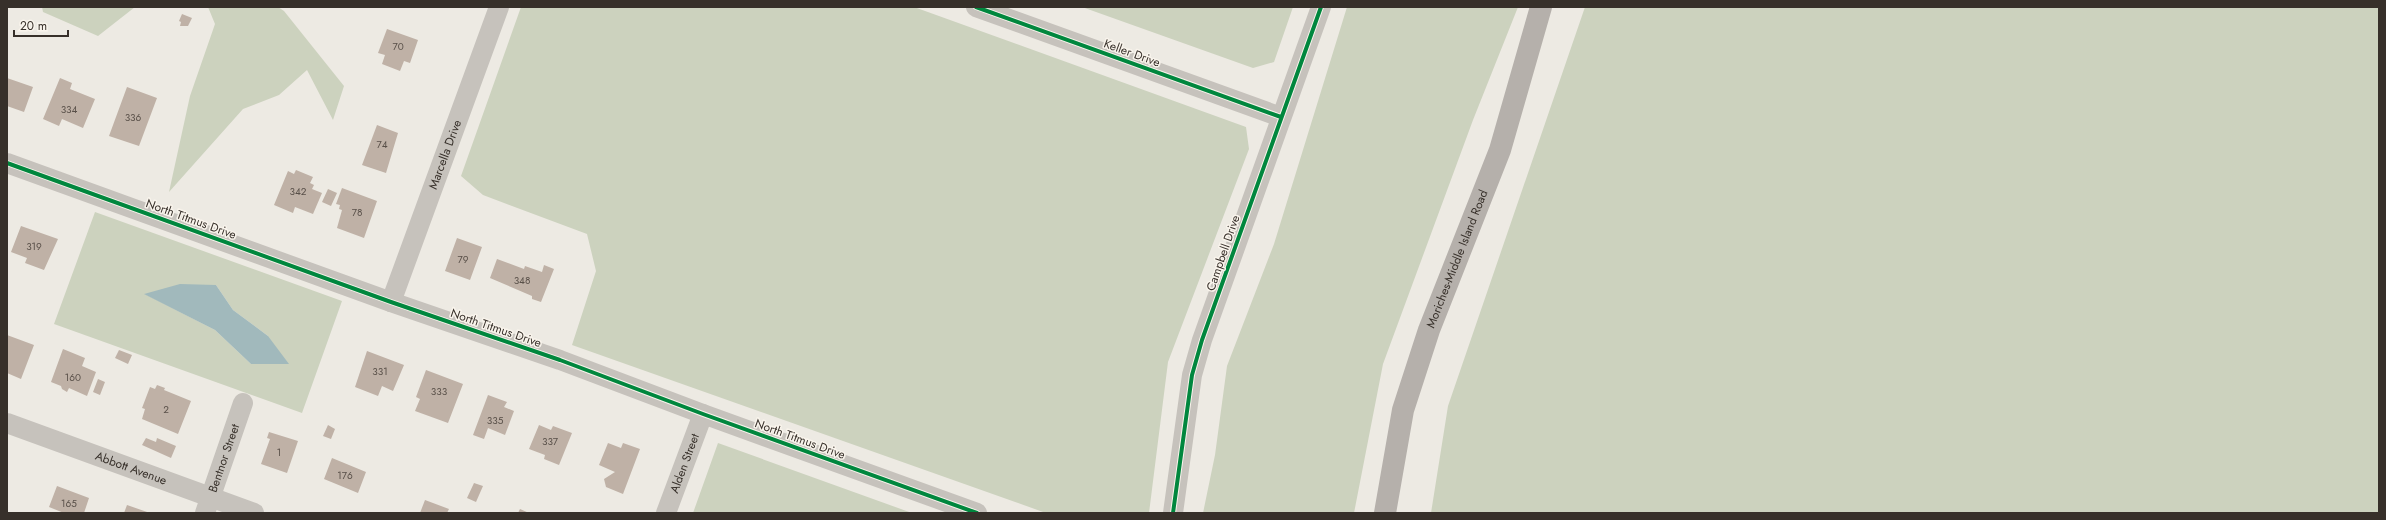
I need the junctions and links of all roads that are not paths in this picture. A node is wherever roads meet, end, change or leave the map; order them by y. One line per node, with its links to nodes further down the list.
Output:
1 (499, 7): 7 (street, Marcella Drive)
2 (976, 7): 5 (street, Keller Drive)
3 (1321, 7): 5 (street, Campbell Drive)
4 (1541, 7): 16 (main road, Moriches-Middle Island Road)
5 (1281, 117): 15 (street, Campbell Drive)
6 (7, 162): 7 (street, North Titmus Drive)
7 (391, 302): 9 (street, North Titmus Drive)
8 (243, 403): 11 (street, Bentnor Street)
9 (703, 414): 13 (street, Alden Street); 14 (street, North Titmus Drive)
10 (7, 423): 11 (street, Abbott Avenue)
11 (208, 505): 12 (street, Abbott Avenue)
12 (254, 513)
13 (666, 513)
14 (977, 513)
15 (1173, 513)
16 (1385, 513)

